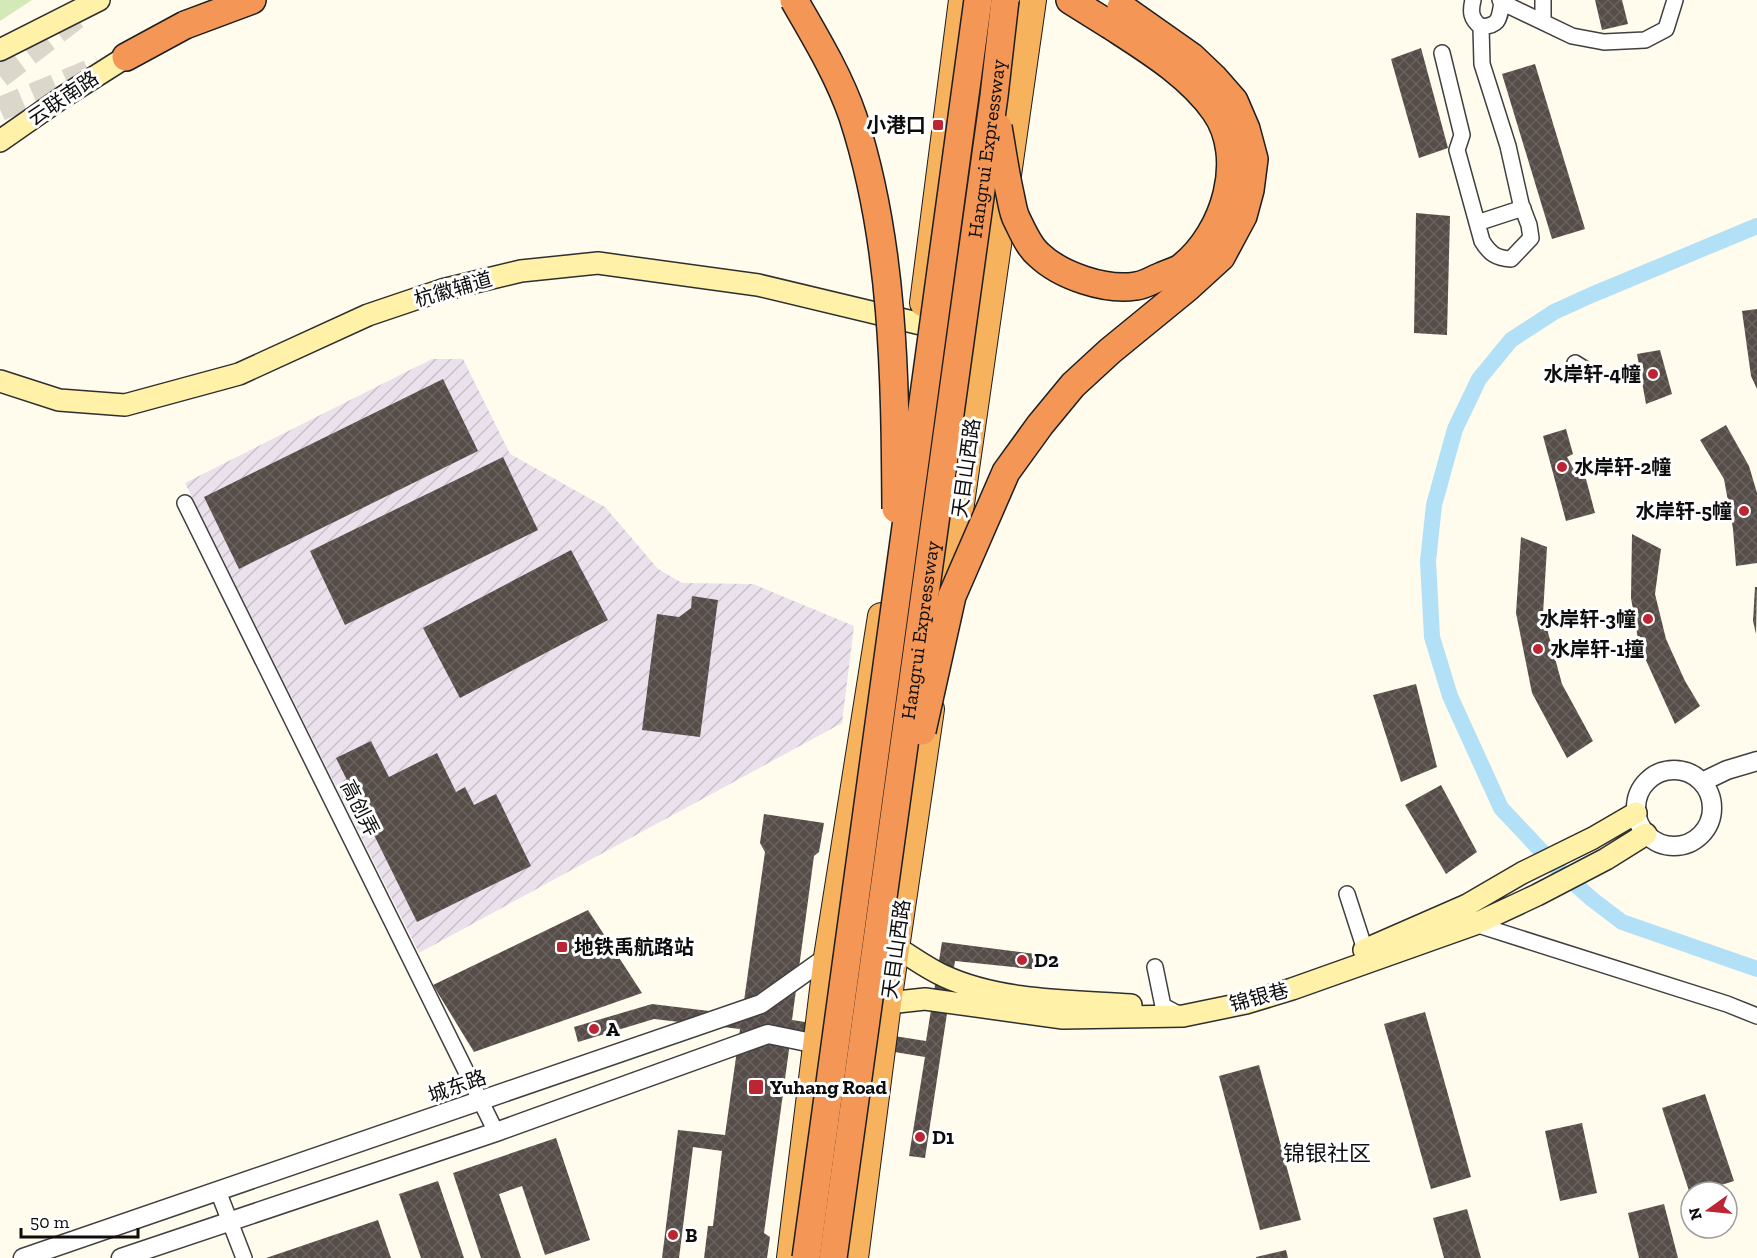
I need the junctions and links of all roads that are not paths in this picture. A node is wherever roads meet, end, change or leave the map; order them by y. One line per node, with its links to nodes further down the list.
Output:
1 (99, 0): 16 (main road)
2 (252, 0): 18 (highway)
3 (794, 0): 28 (highway, bridge)
4 (962, 0): 23 (highway)
5 (978, 0): 28 (highway, Hangrui Expressway, bridge)
6 (1005, 0): 19 (highway, Hangrui Expressway, bridge)
7 (1034, 0): 35 (highway, 天目山西路)
8 (1070, 0): 19 (highway, bridge)
9 (1110, 0): 35 (highway, bridge)
10 (1473, 0): 15 (street)
11 (1543, 0): 14 (street)
12 (1675, 0): 14 (street)
13 (1501, 1): 14 (street); 15 (street)
14 (1543, 21)
15 (1481, 27): 21 (street)
16 (0, 50)
17 (1442, 53): 22 (street)
18 (126, 57): 20 (main road, 云联南路)
19 (994, 96): 35 (highway, Hangrui Expressway, bridge)
20 (0, 141)
21 (1523, 208): 22 (street); 22 (street)
22 (1477, 222)
23 (921, 324): 26 (main road, 杭徽辅道); 37 (highway)
24 (1575, 363): 25 (street)
25 (1591, 373)
26 (0, 381)
27 (185, 503): 44 (street, 高创弄)
28 (897, 607): 52 (highway, Hangrui Expressway, bridge)
29 (1757, 761): 30 (street)
30 (1702, 782): 31 (street); 32 (street)
31 (1636, 813): 32 (street); 34 (main road, 锦银巷)
32 (1647, 834): 34 (main road, 锦银巷)
33 (1347, 894): 36 (street)
34 (1471, 915): 36 (main road, 锦银巷); 42 (street)
35 (887, 944): 37 (street, 城东路); 39 (highway, 天目山西路); 40 (main road, 锦银巷); 53 (highway, Hangrui Expressway, bridge)
36 (1367, 955): 40 (main road, 锦银巷); 41 (main road, 锦银巷)
37 (827, 957): 43 (highway); 44 (street, 城东路)
38 (1155, 967): 40 (street)
39 (888, 1003): 41 (main road, 锦银巷); 43 (street); 54 (highway, 天目山西路)
40 (1163, 1006): 41 (street)
41 (1183, 1016)
42 (1757, 1016)
43 (817, 1044): 45 (street); 51 (highway)
44 (481, 1102): 45 (street, 高创弄); 46 (street, 城东路)
45 (496, 1132): 47 (street)
46 (218, 1191): 47 (street); 48 (street, 城东路)
47 (230, 1222): 49 (street); 50 (street)
48 (23, 1258)
49 (121, 1258)
50 (244, 1258)
51 (790, 1258)
52 (806, 1258)
53 (833, 1258)
54 (855, 1258)

